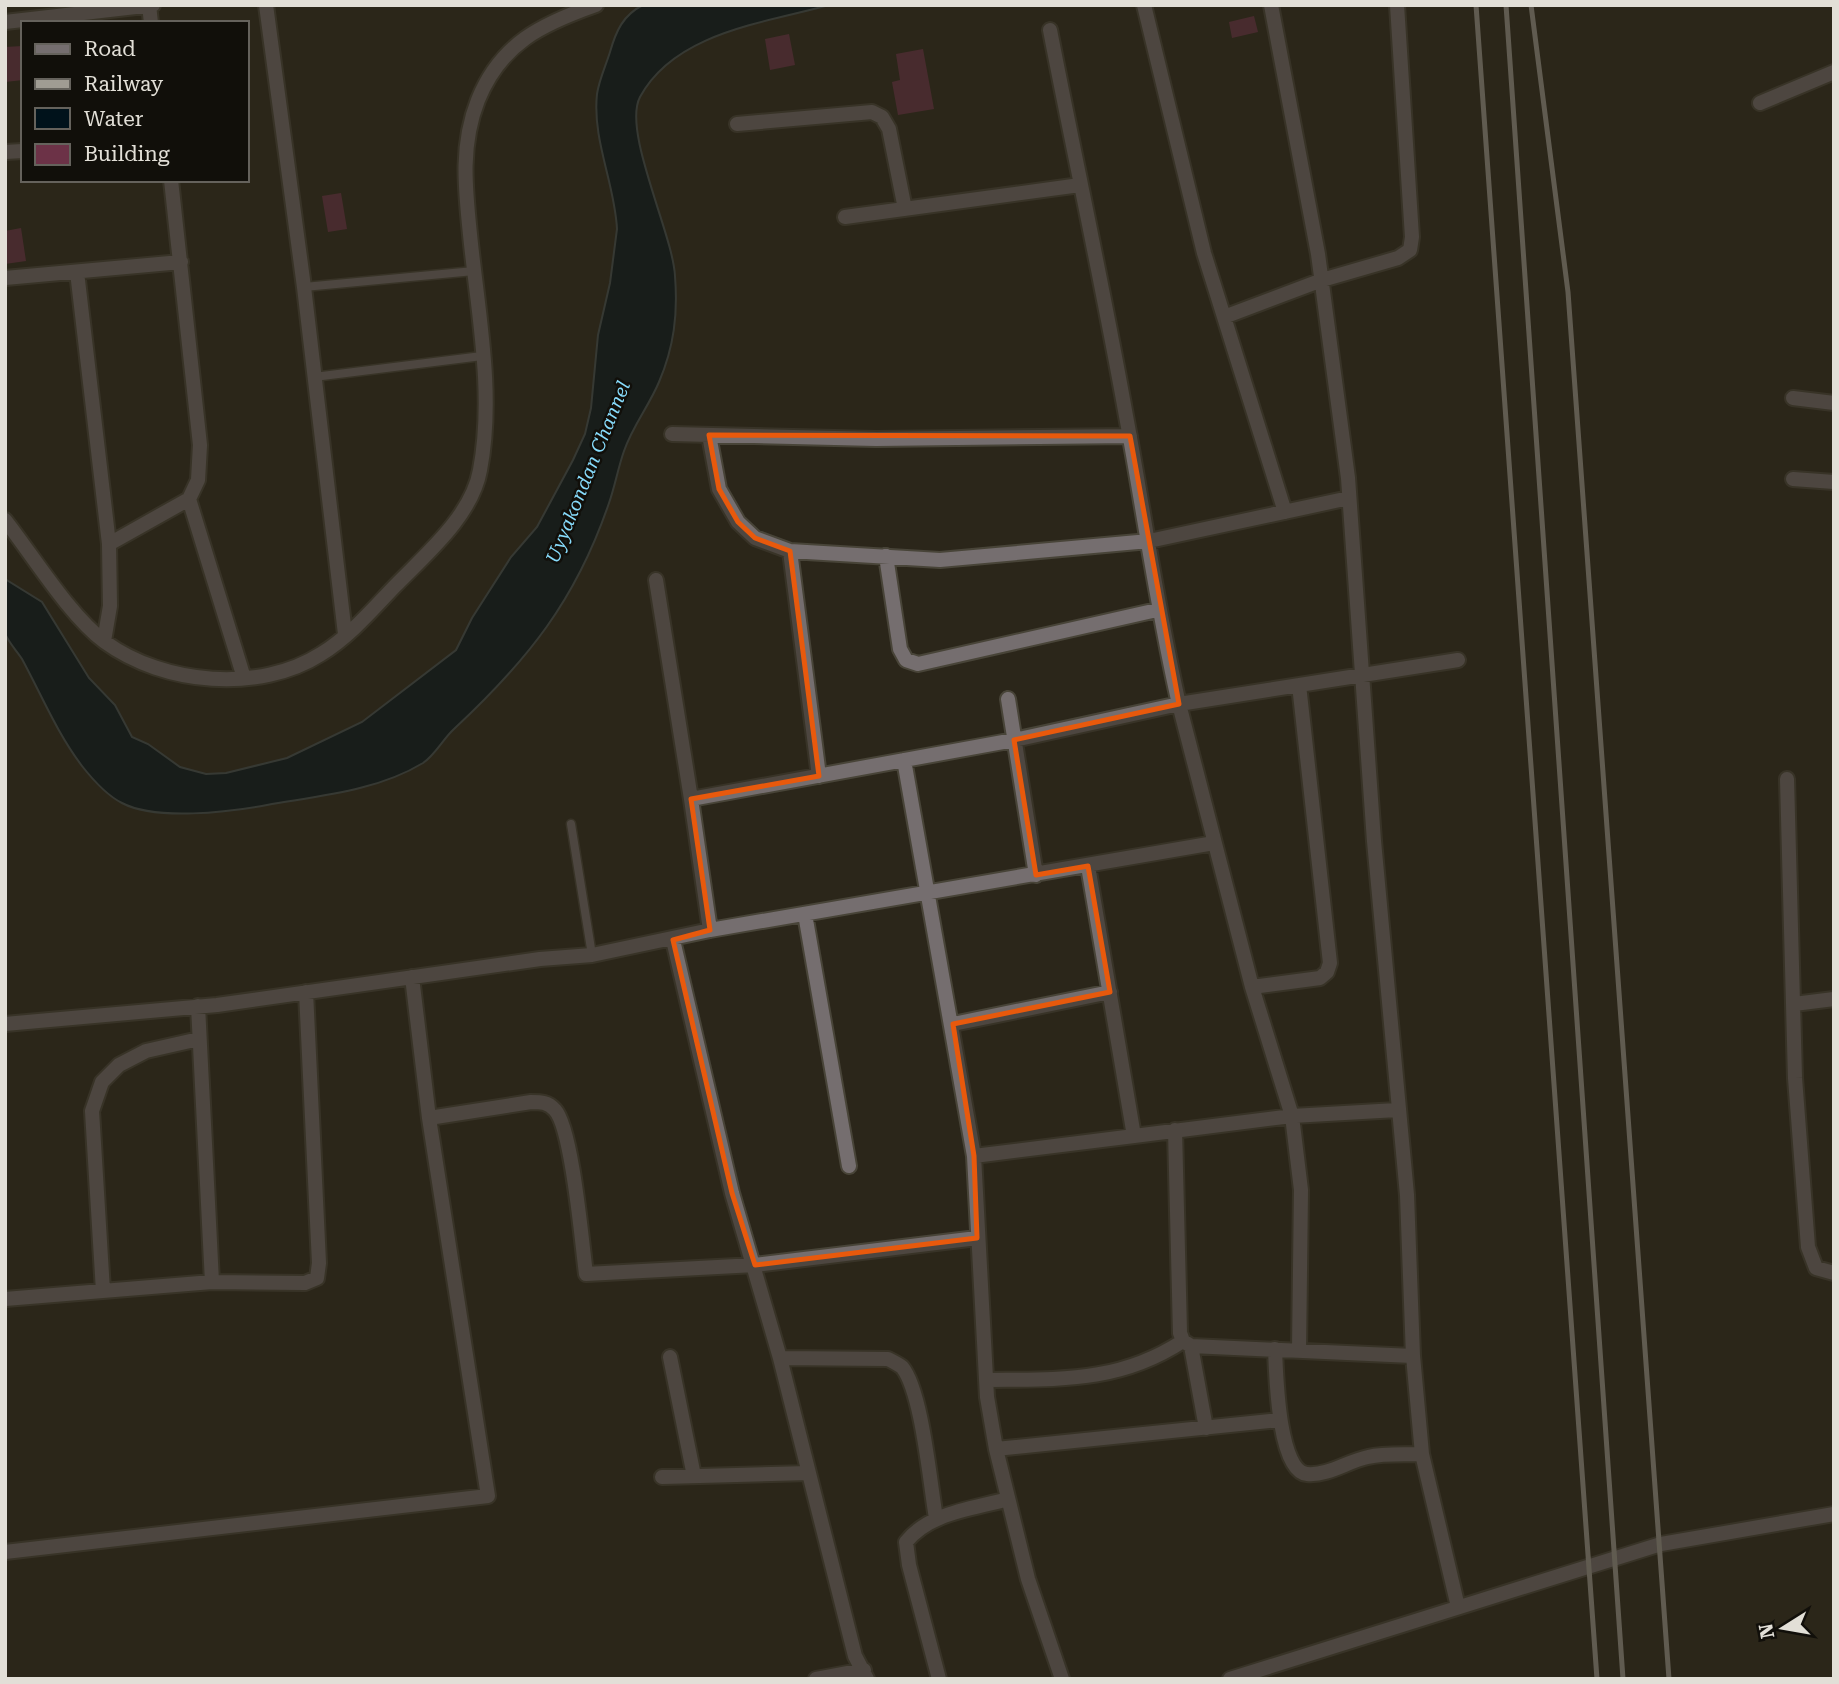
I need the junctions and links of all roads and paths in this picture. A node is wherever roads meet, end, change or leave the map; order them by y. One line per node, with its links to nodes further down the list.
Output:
1 (150, 5): 7 (street)
2 (266, 5): 21 (street)
3 (596, 5): 17 (street)
4 (1144, 5): 22 (street)
5 (1271, 5): 20 (street)
6 (1398, 5): 20 (street)
7 (5, 22)
8 (1050, 30): 13 (street)
9 (1834, 72): 10 (street)
10 (1760, 103)
11 (737, 124): 14 (street)
12 (171, 182): 16 (street)
13 (1080, 185): 14 (street); 29 (street)
14 (905, 209): 15 (street)
15 (845, 217)
16 (181, 262): 18 (street); 33 (street)
17 (474, 271): 21 (lane); 23 (street)
18 (77, 272): 19 (street); 37 (street)
19 (5, 278)
20 (1322, 280): 22 (street); 32 (street)
21 (304, 287): 24 (street)
22 (1224, 317): 34 (street)
23 (482, 356): 24 (lane); 42 (street)
24 (314, 377): 42 (street)
25 (1793, 398): 26 (street)
26 (1834, 403)
27 (672, 434): 28 (street)
28 (709, 435): 29 (street); 38 (street)
29 (1130, 436): 36 (street)
30 (1793, 480): 31 (street)
31 (1834, 482)
32 (1349, 498): 34 (street); 45 (street)
33 (189, 499): 37 (street); 46 (street)
34 (1285, 512): 36 (street)
35 (5, 520): 43 (street)
36 (1149, 541): 39 (street); 41 (street)
37 (109, 544): 43 (street)
38 (790, 551): 39 (street); 52 (street)
39 (886, 556): 41 (street)
40 (656, 580): 54 (street)
41 (1157, 610): 49 (street)
42 (345, 634): 46 (street)
43 (104, 641): 46 (street)
44 (1458, 660): 45 (street)
45 (1361, 676): 47 (street); 74 (street)
46 (244, 678)
47 (1298, 685): 49 (street); 65 (street)
48 (1008, 699): 50 (street)
49 (1179, 704): 50 (street); 56 (street)
50 (1014, 740): 51 (street); 58 (street)
51 (904, 760): 52 (street); 59 (street)
52 (820, 776): 54 (street)
53 (1787, 779): 69 (street)
54 (691, 799): 61 (street)
55 (571, 824): 63 (lane)
56 (1214, 843): 57 (street); 65 (street)
57 (1088, 866): 58 (street); 67 (street)
58 (1036, 875): 59 (street)
59 (926, 893): 60 (street); 72 (street)
60 (805, 914): 61 (street); 80 (street)
61 (710, 930): 62 (street)
62 (673, 940): 63 (street); 82 (street)
63 (592, 955): 64 (street)
64 (412, 977): 66 (street); 76 (street)
65 (1252, 987): 75 (street)
66 (306, 992): 70 (street); 84 (street)
67 (1110, 992): 72 (street); 78 (street)
68 (1834, 999): 69 (street)
69 (1794, 1004): 83 (street)
70 (198, 1006): 71 (street); 73 (street)
71 (5, 1024)
72 (953, 1024): 79 (street)
73 (199, 1039): 84 (street); 85 (street)
74 (1397, 1110): 75 (street); 90 (street)
75 (1292, 1116): 77 (street); 89 (street)
76 (429, 1118): 82 (street); 104 (street)
77 (1175, 1130): 78 (street); 87 (street)
78 (1134, 1136): 79 (street)
79 (974, 1156): 81 (street)
80 (849, 1166)
81 (977, 1238): 82 (street); 93 (street)
82 (755, 1265): 92 (street)
83 (1834, 1273)
84 (212, 1282): 85 (street)
85 (103, 1291): 86 (street)
86 (5, 1299)
87 (1187, 1343): 88 (street); 93 (street); 95 (street)
88 (1275, 1349): 89 (street); 94 (street)
89 (1299, 1351): 90 (street)
90 (1413, 1356): 97 (street)
91 (670, 1357): 99 (street)
92 (780, 1357): 98 (street); 103 (street)
93 (986, 1381): 96 (street)
94 (1280, 1420): 95 (street); 97 (street)
95 (1206, 1428): 96 (street)
96 (996, 1449): 101 (street)
97 (1422, 1454): 105 (street)
98 (810, 1473): 99 (street); 106 (street)
99 (694, 1476): 100 (street)
100 (662, 1477)
101 (1008, 1499): 103 (street); 109 (street)
102 (1834, 1514): 105 (street)
103 (936, 1518): 108 (street)
104 (5, 1552)
105 (1458, 1607): 110 (street)
106 (865, 1675): 107 (street)
107 (816, 1679)
108 (939, 1679)
109 (1062, 1679)
110 (1230, 1679)

